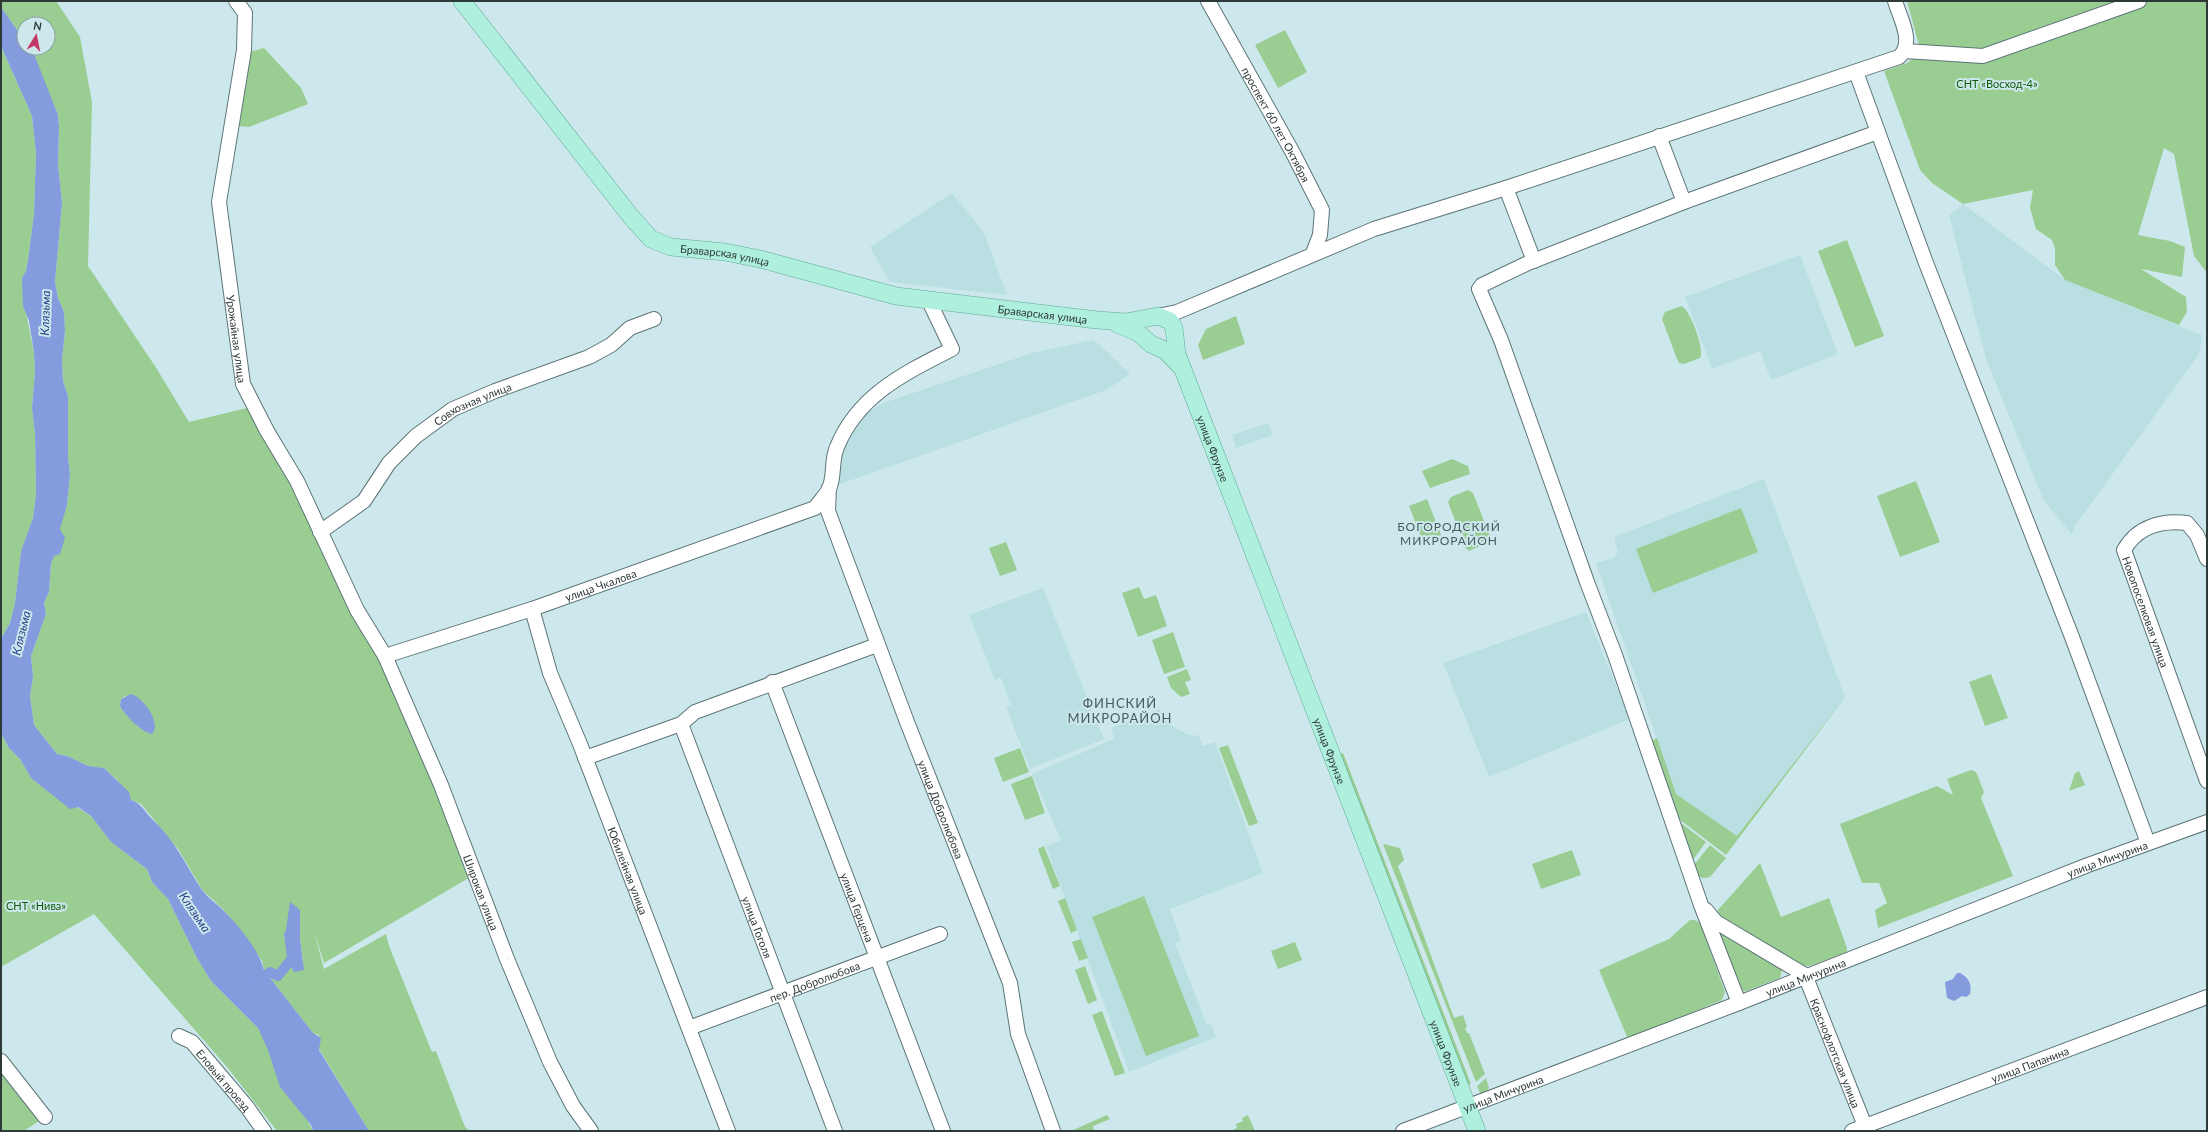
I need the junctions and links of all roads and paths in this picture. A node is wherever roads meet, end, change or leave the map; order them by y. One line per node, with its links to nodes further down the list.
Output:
1 (236, 1): 24 (street, Урожайная улица)
2 (462, 1): 14 (main road, Браварская улица)
3 (1208, 1): 12 (street, проспект 60 лет Октября)
4 (1895, 1): 6 (street)
5 (2139, 1): 6 (street)
6 (1905, 51): 7 (street)
7 (1856, 72): 8 (street); 9 (street)
8 (1878, 132): 11 (street); 34 (street)
9 (1659, 136): 10 (street); 11 (street)
10 (1506, 188): 12 (street); 13 (street)
11 (1684, 202): 13 (street)
12 (1313, 253): 15 (street)
13 (1534, 261): 35 (street)
14 (929, 301): 18 (main road, Браварская улица); 23 (street, улица Добролюбова)
15 (1185, 308): 16 (street); 19 (street)
16 (1154, 317): 18 (main road); 19 (main road); 20 (main road)
17 (654, 319): 24 (street, Совхозная улица)
18 (1097, 320): 20 (main road)
19 (1174, 331): 21 (main road); 22 (main road, улица Фрунзе)
20 (1145, 338): 21 (main road)
21 (1159, 347): 22 (main road)
22 (1184, 371): 45 (main road, улица Фрунзе)
23 (829, 488): 26 (street, улица Чкалова); 27 (street, улица Добролюбова)
24 (320, 532): 28 (street, Урожайная улица)
25 (2207, 559): 32 (street, Новопоселковая улица)
26 (532, 609): 28 (street, улица Чкалова); 31 (street, Юбилейная улица)
27 (877, 645): 29 (street); 53 (street, улица Добролюбова)
28 (383, 652): 49 (street, Широкая улица)
29 (772, 682): 30 (street); 37 (street, улица Герцена)
30 (681, 724): 31 (street); 39 (street, улица Гоголя)
31 (585, 758): 42 (street, Юбилейная улица)
32 (2207, 781)
33 (2207, 822): 34 (street, улица Мичурина)
34 (2148, 843): 38 (street, улица Мичурина)
35 (1701, 904): 38 (street); 41 (street)
36 (940, 934): 37 (street, пер. Добролюбова)
37 (877, 958): 39 (street, пер. Добролюбова); 52 (street, улица Герцена)
38 (1805, 975): 41 (street, улица Мичурина); 47 (street, Краснофлотская улица)
39 (782, 994): 42 (street, пер. Добролюбова); 51 (street, улица Гоголя)
40 (2207, 997): 47 (street, улица Папанина)
41 (1739, 1003): 45 (street, улица Мичурина)
42 (689, 1028): 50 (street, Юбилейная улица)
43 (179, 1036): 48 (street, Еловый проезд)
44 (1, 1061): 46 (street)
45 (1468, 1106): 54 (street, улица Мичурина); 55 (main road, улица Фрунзе)
46 (45, 1117)
47 (1866, 1128): 56 (street, улица Папанина)
48 (264, 1131)
49 (591, 1131)
50 (728, 1131)
51 (835, 1131)
52 (943, 1131)
53 (1053, 1131)
54 (1403, 1131)
55 (1477, 1131)
56 (1852, 1131)

